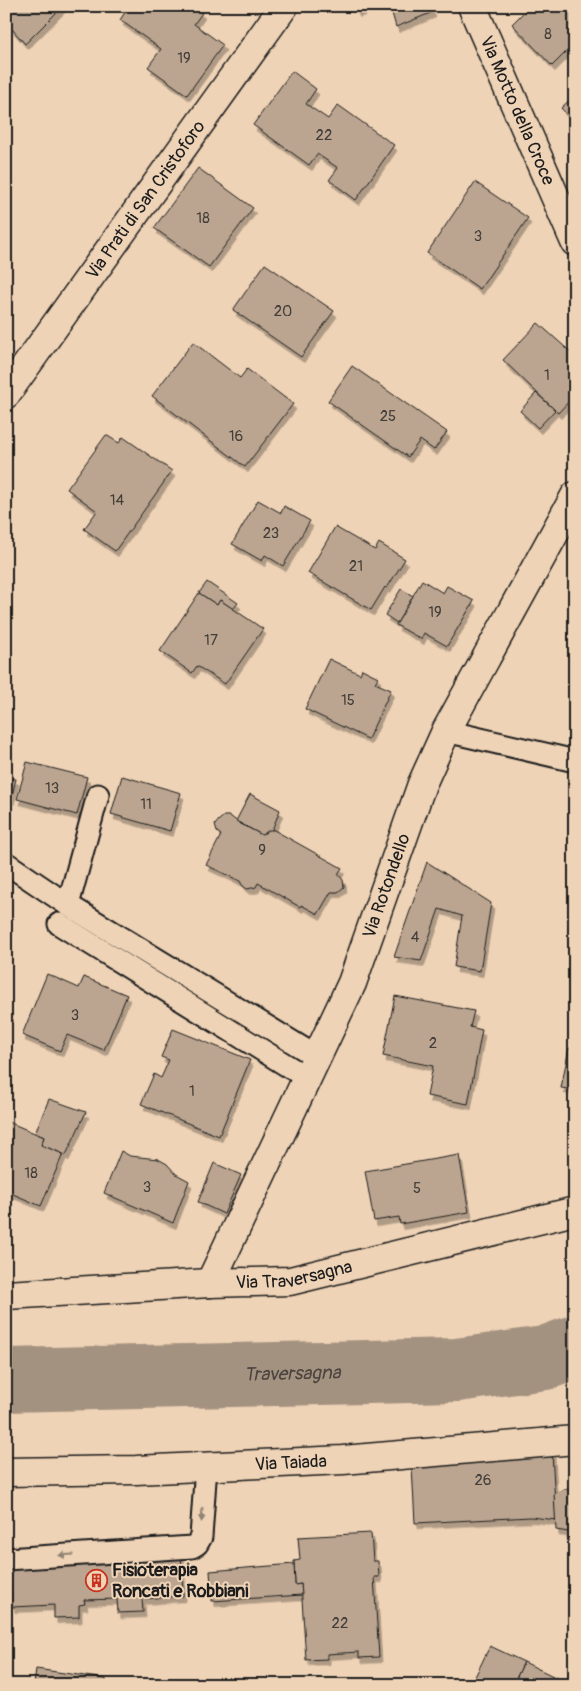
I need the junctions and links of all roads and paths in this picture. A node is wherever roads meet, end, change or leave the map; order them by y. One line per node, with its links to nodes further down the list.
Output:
1 (284, 6): 4 (street, Via Prati di San Cristoforo)
2 (472, 6): 3 (street, Via Motto della Croce)
3 (575, 242)
4 (6, 394)
5 (575, 496): 6 (street, Via Rotondello)
6 (446, 731): 7 (lane); 11 (street, Via Rotondello)
7 (575, 761)
8 (98, 795): 10 (lane)
9 (6, 863): 10 (lane)
10 (64, 914): 11 (lane)
11 (312, 1068): 13 (street, Via Rotondello)
12 (575, 1211): 13 (street, Via Traversagna)
13 (210, 1283): 14 (street, Via Traversagna)
14 (6, 1295)
15 (575, 1440): 16 (street, Via Taiada)
16 (206, 1466): 17 (street, Via Taiada); 18 (lane, one-way to 18)
17 (6, 1472)
18 (6, 1558)

